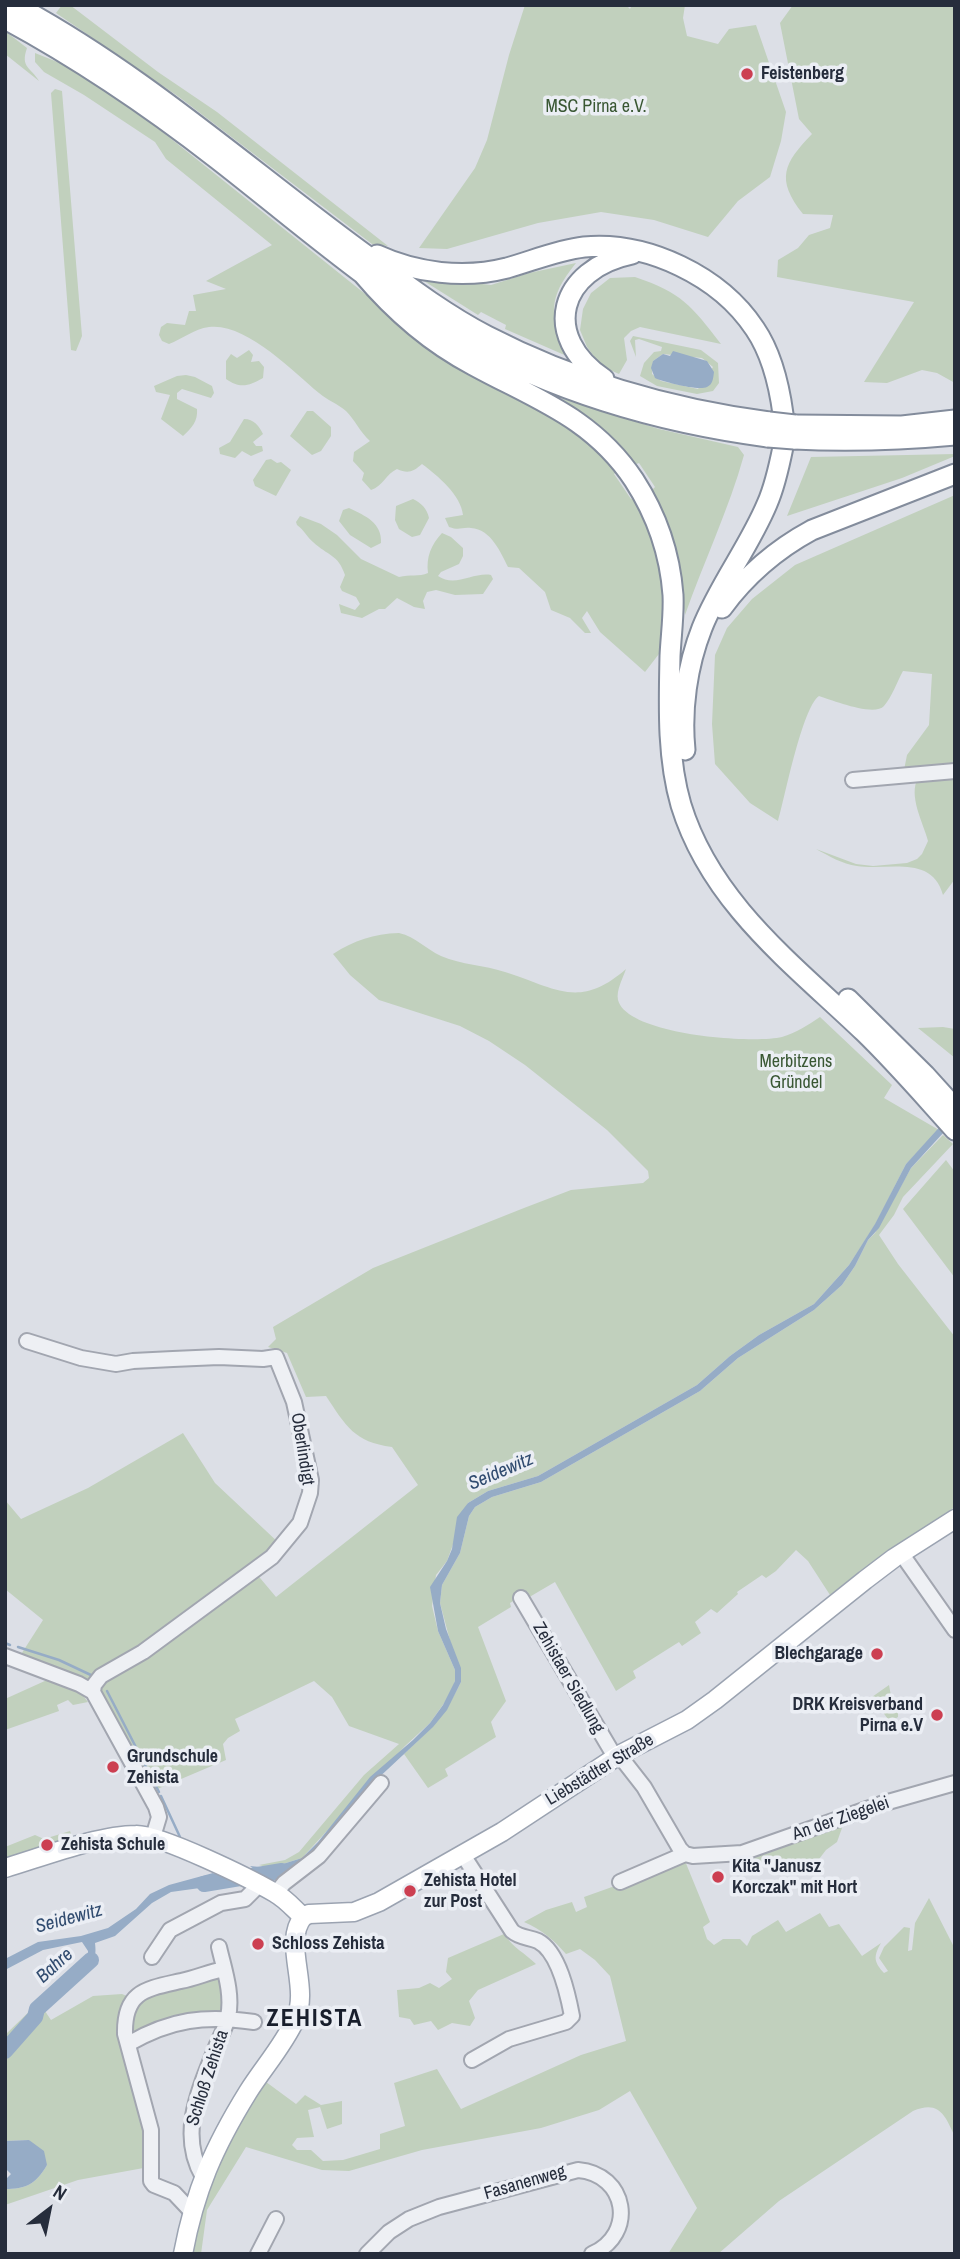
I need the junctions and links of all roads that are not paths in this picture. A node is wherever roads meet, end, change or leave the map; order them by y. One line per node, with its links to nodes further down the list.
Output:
1 (15, 5): 3 (highway)
2 (5, 19): 3 (highway)
3 (44, 31): 4 (highway); 6 (highway)
4 (330, 229): 5 (highway); 7 (highway)
5 (640, 253): 7 (highway); 9 (highway)
6 (362, 274): 9 (highway); 14 (highway)
7 (631, 393): 9 (highway)
8 (955, 421): 9 (highway)
9 (782, 431): 10 (highway); 12 (highway)
10 (955, 435)
11 (955, 474): 13 (highway)
12 (760, 517): 13 (highway); 14 (highway)
13 (693, 657): 16 (highway)
14 (670, 704): 16 (highway)
15 (955, 771): 17 (street)
16 (681, 774): 18 (highway)
17 (853, 780)
18 (920, 1080): 19 (highway); 20 (highway)
19 (955, 1108)
20 (955, 1129)
21 (27, 1341): 27 (street, Oberlindigt)
22 (955, 1519): 23 (main road, Liebstädter Straße)
23 (901, 1553): 25 (street); 28 (main road, Liebstädter Straße)
24 (521, 1598): 28 (street, Zehistaer Siedlung)
25 (955, 1630)
26 (5, 1656): 27 (street)
27 (93, 1692): 31 (street)
28 (617, 1756): 32 (street); 33 (main road, Liebstädter Straße)
29 (381, 1783): 36 (street)
30 (955, 1783): 32 (street, An der Ziegelei)
31 (153, 1837): 34 (main road); 36 (main road)
32 (685, 1854): 35 (street, An der Ziegelei)
33 (463, 1855): 37 (main road, Liebstädter Straße); 44 (street)
34 (5, 1868)
35 (620, 1882)
36 (262, 1887): 37 (main road); 39 (street)
37 (303, 1917): 45 (main road)
38 (219, 1947): 40 (street, Schloß Zehista)
39 (152, 1957)
40 (224, 1969): 41 (street, Schloß Zehista); 43 (street)
41 (228, 2018): 42 (street, Schloß Zehista); 43 (street, Schloß Zehista); 45 (street, Schloß Zehista)
42 (254, 2022)
43 (128, 2044): 46 (street)
44 (472, 2060)
45 (203, 2177): 46 (main road)
46 (191, 2211): 48 (main road)
47 (276, 2219): 49 (street)
48 (183, 2254)
49 (258, 2254)
50 (368, 2254): 51 (street, Fasanenweg)
51 (592, 2254)

